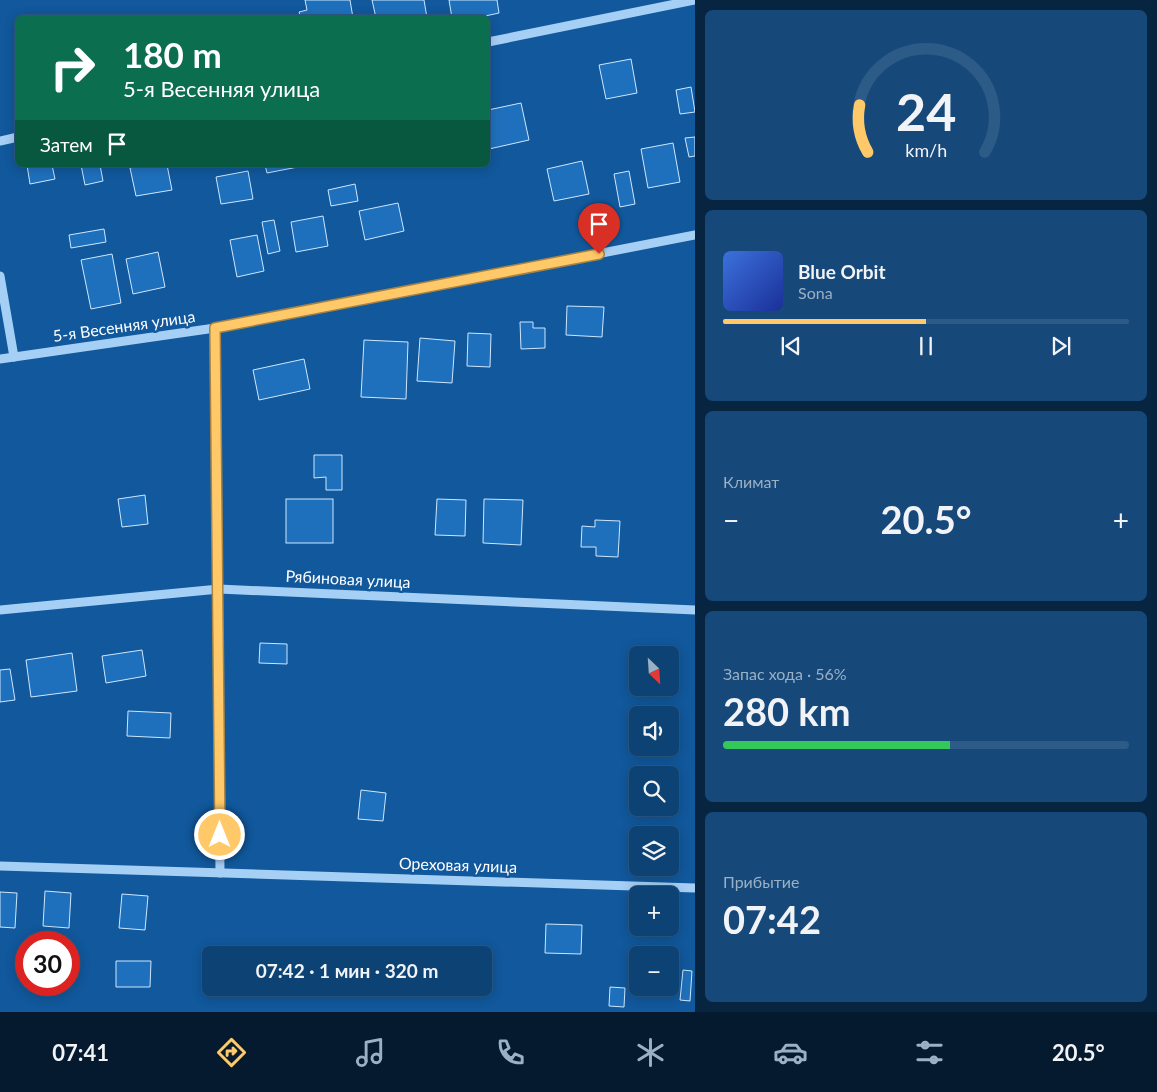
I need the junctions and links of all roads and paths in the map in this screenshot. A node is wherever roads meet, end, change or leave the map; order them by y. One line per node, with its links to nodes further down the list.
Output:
1 (694, 0): 2 (street)
2 (490, 42)
3 (15, 138): 4 (street)
4 (0, 141)
5 (694, 235): 7 (street, 5-я Весенняя улица)
6 (0, 276): 8 (street)
7 (215, 328): 8 (street, 5-я Весенняя улица); 10 (street)
8 (14, 357): 9 (street, 5-я Весенняя улица)
9 (0, 359)
10 (219, 588): 11 (street, Рябиновая улица); 12 (street, Рябиновая улица); 14 (street)
11 (0, 610)
12 (694, 610)
13 (0, 866): 14 (street, Ореховая улица)
14 (220, 873): 15 (street, Ореховая улица)
15 (694, 888)

